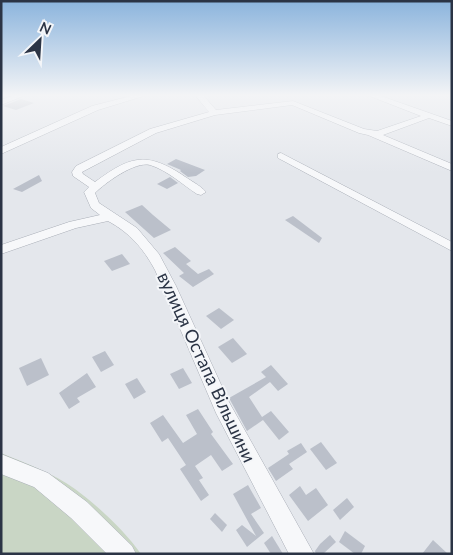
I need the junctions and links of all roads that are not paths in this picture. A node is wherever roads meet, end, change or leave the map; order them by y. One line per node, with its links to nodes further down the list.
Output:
1 (67, 121): 6 (street)
2 (190, 121): 9 (street, вулиця Остапа Вільшини)
3 (338, 121): 5 (street)
4 (414, 121): 5 (street)
5 (371, 134): 8 (street)
6 (1, 151)
7 (281, 156): 12 (street)
8 (452, 168)
9 (92, 192): 10 (street); 11 (street, вулиця Остапа Вільшини)
10 (201, 192)
11 (108, 217): 13 (street); 16 (street, вулиця Остапа Вільшини)
12 (452, 247)
13 (1, 250)
14 (1, 464): 15 (street)
15 (124, 554)
16 (302, 554)

